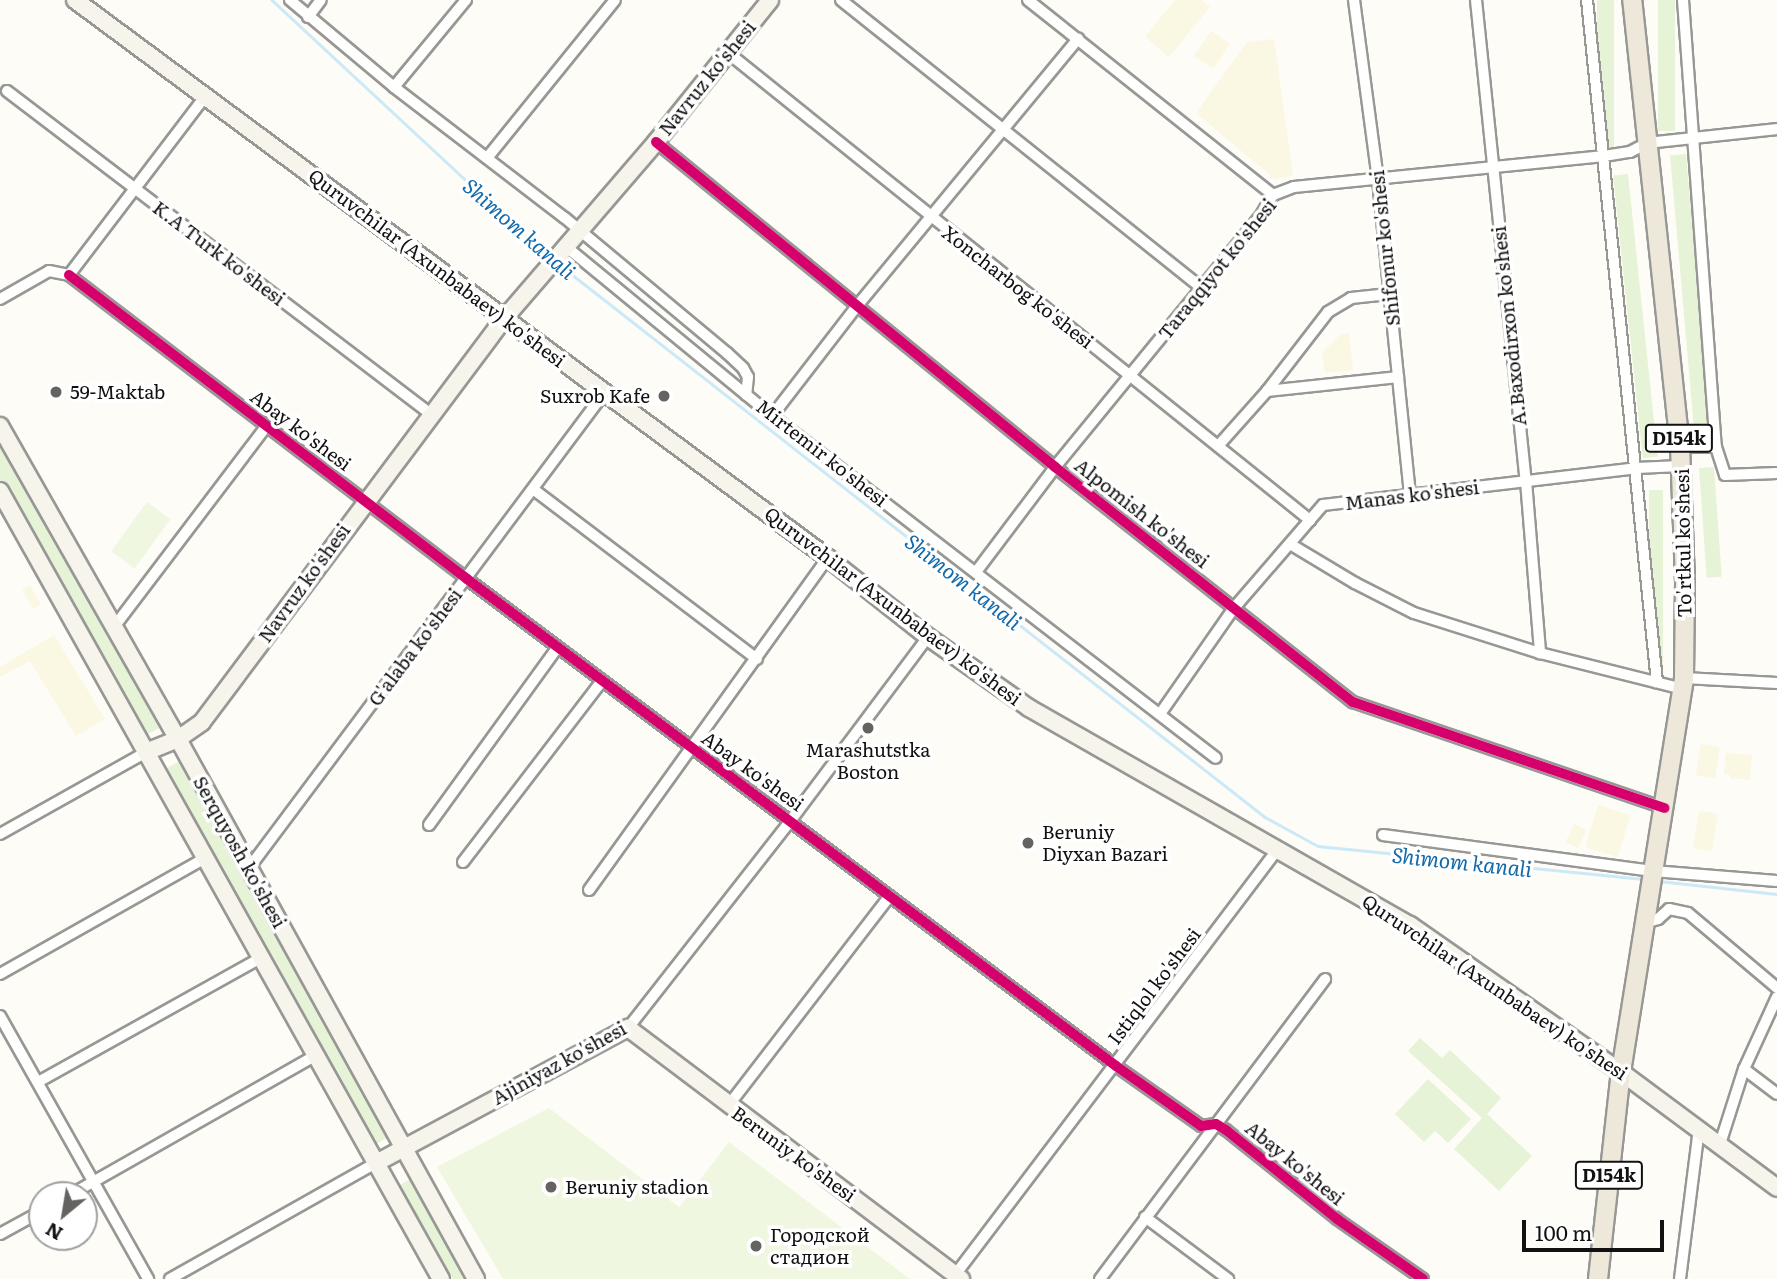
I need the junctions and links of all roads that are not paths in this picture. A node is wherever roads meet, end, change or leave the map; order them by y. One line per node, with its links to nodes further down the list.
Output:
1 (75, 0): 19 (street, Quruvchilar (Axunbabaev) ko'shesi)
2 (289, 0): 14 (street)
3 (321, 0): 14 (street)
4 (466, 0): 17 (street)
5 (615, 0): 26 (street)
6 (770, 0): 16 (street, Navruz ko'shesi)
7 (841, 0): 20 (street)
8 (1028, 0): 15 (street)
9 (1354, 0): 28 (street, Shifonur ko'shesi)
10 (1476, 0): 27 (street, A.Baxodirxon ko'shesi)
11 (1587, 0): 25 (street)
12 (1632, 0): 24 (main road, To'rtkul ko'shesi / D154k)
13 (1683, 0): 22 (street)
14 (308, 17): 17 (street)
15 (1078, 39): 20 (street); 30 (street)
16 (727, 52): 23 (street, Navruz ko'shesi); 31 (street, Xoncharbog ko'shesi)
17 (394, 88): 26 (street)
18 (7, 91): 29 (street, K.A Turk ko'shesi)
19 (206, 95): 29 (street); 39 (street, Quruvchilar (Axunbabaev) ko'shesi)
20 (1004, 129): 31 (street); 35 (street)
21 (1777, 129): 22 (street, Taraqqiyot ko'shesi)
22 (1694, 138): 24 (street, Taraqqiyot ko'shesi); 51 (street)
23 (656, 142): 32 (street, Navruz ko'shesi); 38 (street, Alpomish ko'shesi)
24 (1647, 143): 25 (street, Taraqqiyot ko'shesi); 50 (main road, To'rtkul ko'shesi / D154k)
25 (1604, 156): 27 (street, Taraqqiyot ko'shesi); 54 (street)
26 (487, 158): 32 (street)
27 (1493, 168): 28 (street, Taraqqiyot ko'shesi); 56 (street, A.Baxodirxon ko'shesi)
28 (1378, 180): 30 (street, Taraqqiyot ko'shesi); 36 (street, Shifonur ko'shesi)
29 (134, 187): 34 (street); 45 (street, K.A Turk ko'shesi)
30 (1273, 195): 35 (street, Taraqqiyot ko'shesi)
31 (930, 217): 38 (street); 40 (street, Xoncharbog ko'shesi)
32 (578, 229): 33 (street, Navruz ko'shesi); 44 (street)
33 (562, 248): 39 (street, Navruz ko'shesi); 44 (street, Mirtemir ko'shesi)
34 (69, 275): 37 (street); 48 (street, Abay ko'shesi)
35 (1202, 288): 40 (street, Taraqqiyot ko'shesi)
36 (1389, 294): 41 (street, Shifonur ko'shesi); 42 (street)
37 (0, 299)
38 (857, 306): 46 (street); 53 (street, Alpomish ko'shesi)
39 (503, 320): 43 (street, Quruvchilar (Axunbabaev) ko'shesi); 45 (street, Navruz ko'shesi)
40 (1131, 376): 49 (street, Xoncharbog ko'shesi); 53 (street, Taraqqiyot ko'shesi)
41 (1398, 377): 42 (street); 59 (street, Shifonur ko'shesi)
42 (1267, 391): 49 (street)
43 (605, 392): 57 (street, G'alaba ko'shesi); 63 (street, Quruvchilar (Axunbabaev) ko'shesi)
44 (746, 395): 46 (street, Mirtemir ko'shesi)
45 (432, 415): 60 (street, Navruz ko'shesi)
46 (772, 416): 64 (street, Mirtemir ko'shesi)
47 (0, 426): 67 (street, Serquyosh ko'shesi)
48 (266, 427): 60 (street, Abay ko'shesi); 67 (street)
49 (1218, 446): 61 (street, Xoncharbog ko'shesi)
50 (1680, 447): 51 (street); 52 (main road, To'rtkul ko'shesi / D154k)
51 (1716, 447): 55 (street)
52 (1681, 466): 54 (street, Manas ko'shesi); 74 (main road, To'rtkul ko'shesi / D154k)
53 (1055, 467): 64 (street, Taraqqiyot ko'shesi); 66 (street, Alpomish ko'shesi)
54 (1636, 468): 56 (street, Manas ko'shesi); 73 (street)
55 (1777, 473)
56 (1526, 481): 59 (street, Manas ko'shesi); 70 (street, A.Baxodirxon ko'shesi)
57 (533, 489): 65 (street, G'alaba ko'shesi); 71 (street)
58 (0, 491): 79 (street, Serquyosh ko'shesi)
59 (1410, 496): 61 (street, Manas ko'shesi)
60 (365, 500): 65 (street, Abay ko'shesi); 77 (street, Navruz ko'shesi)
61 (1310, 520): 62 (street, Manas ko'shesi)
62 (1290, 544): 66 (street, Manas ko'shesi); 70 (street)
63 (828, 558): 68 (street, Quruvchilar (Axunbabaev) ko'shesi); 71 (street)
64 (976, 572): 76 (street, Mirtemir ko'shesi)
65 (467, 579): 69 (street, Abay ko'shesi); 89 (street, G'alaba ko'shesi)
66 (1234, 608): 76 (street, Manas ko'shesi); 81 (street, Alpomish ko'shesi)
67 (114, 627): 77 (street, Serquyosh ko'shesi)
68 (928, 637): 82 (street, Ajiniyaz ko'shesi); 86 (street, Quruvchilar (Axunbabaev) ko'shesi)
69 (557, 648): 72 (street, Abay ko'shesi); 83 (street)
70 (1540, 653): 73 (street)
71 (757, 659): 78 (street)
72 (602, 681): 78 (street, Abay ko'shesi); 88 (street)
73 (1657, 682): 74 (street)
74 (1683, 683): 75 (street); 81 (main road, To'rtkul ko'shesi / D154k)
75 (1777, 683)
76 (1160, 714): 80 (street, Mirtemir ko'shesi)
77 (178, 739): 79 (street, Navruz ko'shesi); 89 (street, Serquyosh ko'shesi)
78 (694, 749): 82 (street, Abay ko'shesi); 92 (street)
79 (146, 752): 84 (street, Navruz ko'shesi); 87 (street, Serquyosh ko'shesi)
80 (1216, 758)
81 (1664, 808): 90 (main road, To'rtkul ko'shesi / D154k)
82 (791, 820): 93 (street, Abay ko'shesi); 101 (street, Ajiniyaz ko'shesi)
83 (429, 825)
84 (0, 834)
85 (1383, 835): 90 (street)
86 (1278, 850): 103 (street, Istiqlol ko'shesi); 105 (street, Quruvchilar (Axunbabaev) ko'shesi)
87 (205, 858): 95 (street, Serquyosh ko'shesi); 96 (street)
88 (463, 862)
89 (249, 867): 112 (street, Serquyosh ko'shesi)
90 (1651, 880): 91 (street); 94 (main road, To'rtkul ko'shesi / D154k)
91 (1777, 880)
92 (589, 890)
93 (890, 896): 103 (street, Abay ko'shesi); 108 (street)
94 (1644, 923): 98 (street); 105 (main road, To'rtkul ko'shesi / D154k)
95 (261, 958): 102 (street, Serquyosh ko'shesi); 106 (street)
96 (0, 974)
97 (1325, 979): 109 (street)
98 (1777, 988)
99 (1777, 997): 104 (street)
100 (0, 1016): 106 (street)
101 (628, 1028): 108 (street, Beruniy ko'shesi); 112 (street, Ajiniyaz ko'shesi)
102 (316, 1055): 113 (street, Serquyosh ko'shesi); 115 (street)
103 (1116, 1066): 109 (street, Abay ko'shesi); 121 (street, Istiqlol ko'shesi)
104 (1744, 1069): 107 (street); 111 (street)
105 (1620, 1072): 110 (street, Quruvchilar (Axunbabaev) ko'shesi); 129 (main road, To'rtkul ko'shesi / D154k)
106 (38, 1082): 114 (street)
107 (1777, 1094)
108 (728, 1106): 121 (street, Beruniy ko'shesi)
109 (1216, 1124): 118 (street); 128 (street, Abay ko'shesi)
110 (1699, 1129): 111 (street, Quruvchilar (Axunbabaev) ko'shesi); 130 (street)
111 (1720, 1144): 116 (street, Quruvchilar (Axunbabaev) ko'shesi)
112 (402, 1149): 113 (street, Ajiniyaz ko'shesi); 125 (street, Serquyosh ko'shesi)
113 (378, 1162): 122 (street, Serquyosh ko'shesi); 124 (street, Ajiniyaz ko'shesi)
114 (92, 1181)
115 (95, 1181)
116 (1777, 1188)
117 (98, 1191): 123 (street)
118 (1145, 1217): 126 (street); 127 (street)
119 (28, 1219): 120 (street)
120 (0, 1234)
121 (958, 1277)
122 (438, 1278)
123 (148, 1279)
124 (170, 1279)
125 (476, 1279)
126 (1100, 1279)
127 (1228, 1279)
128 (1423, 1279)
129 (1598, 1279)
130 (1680, 1279)

